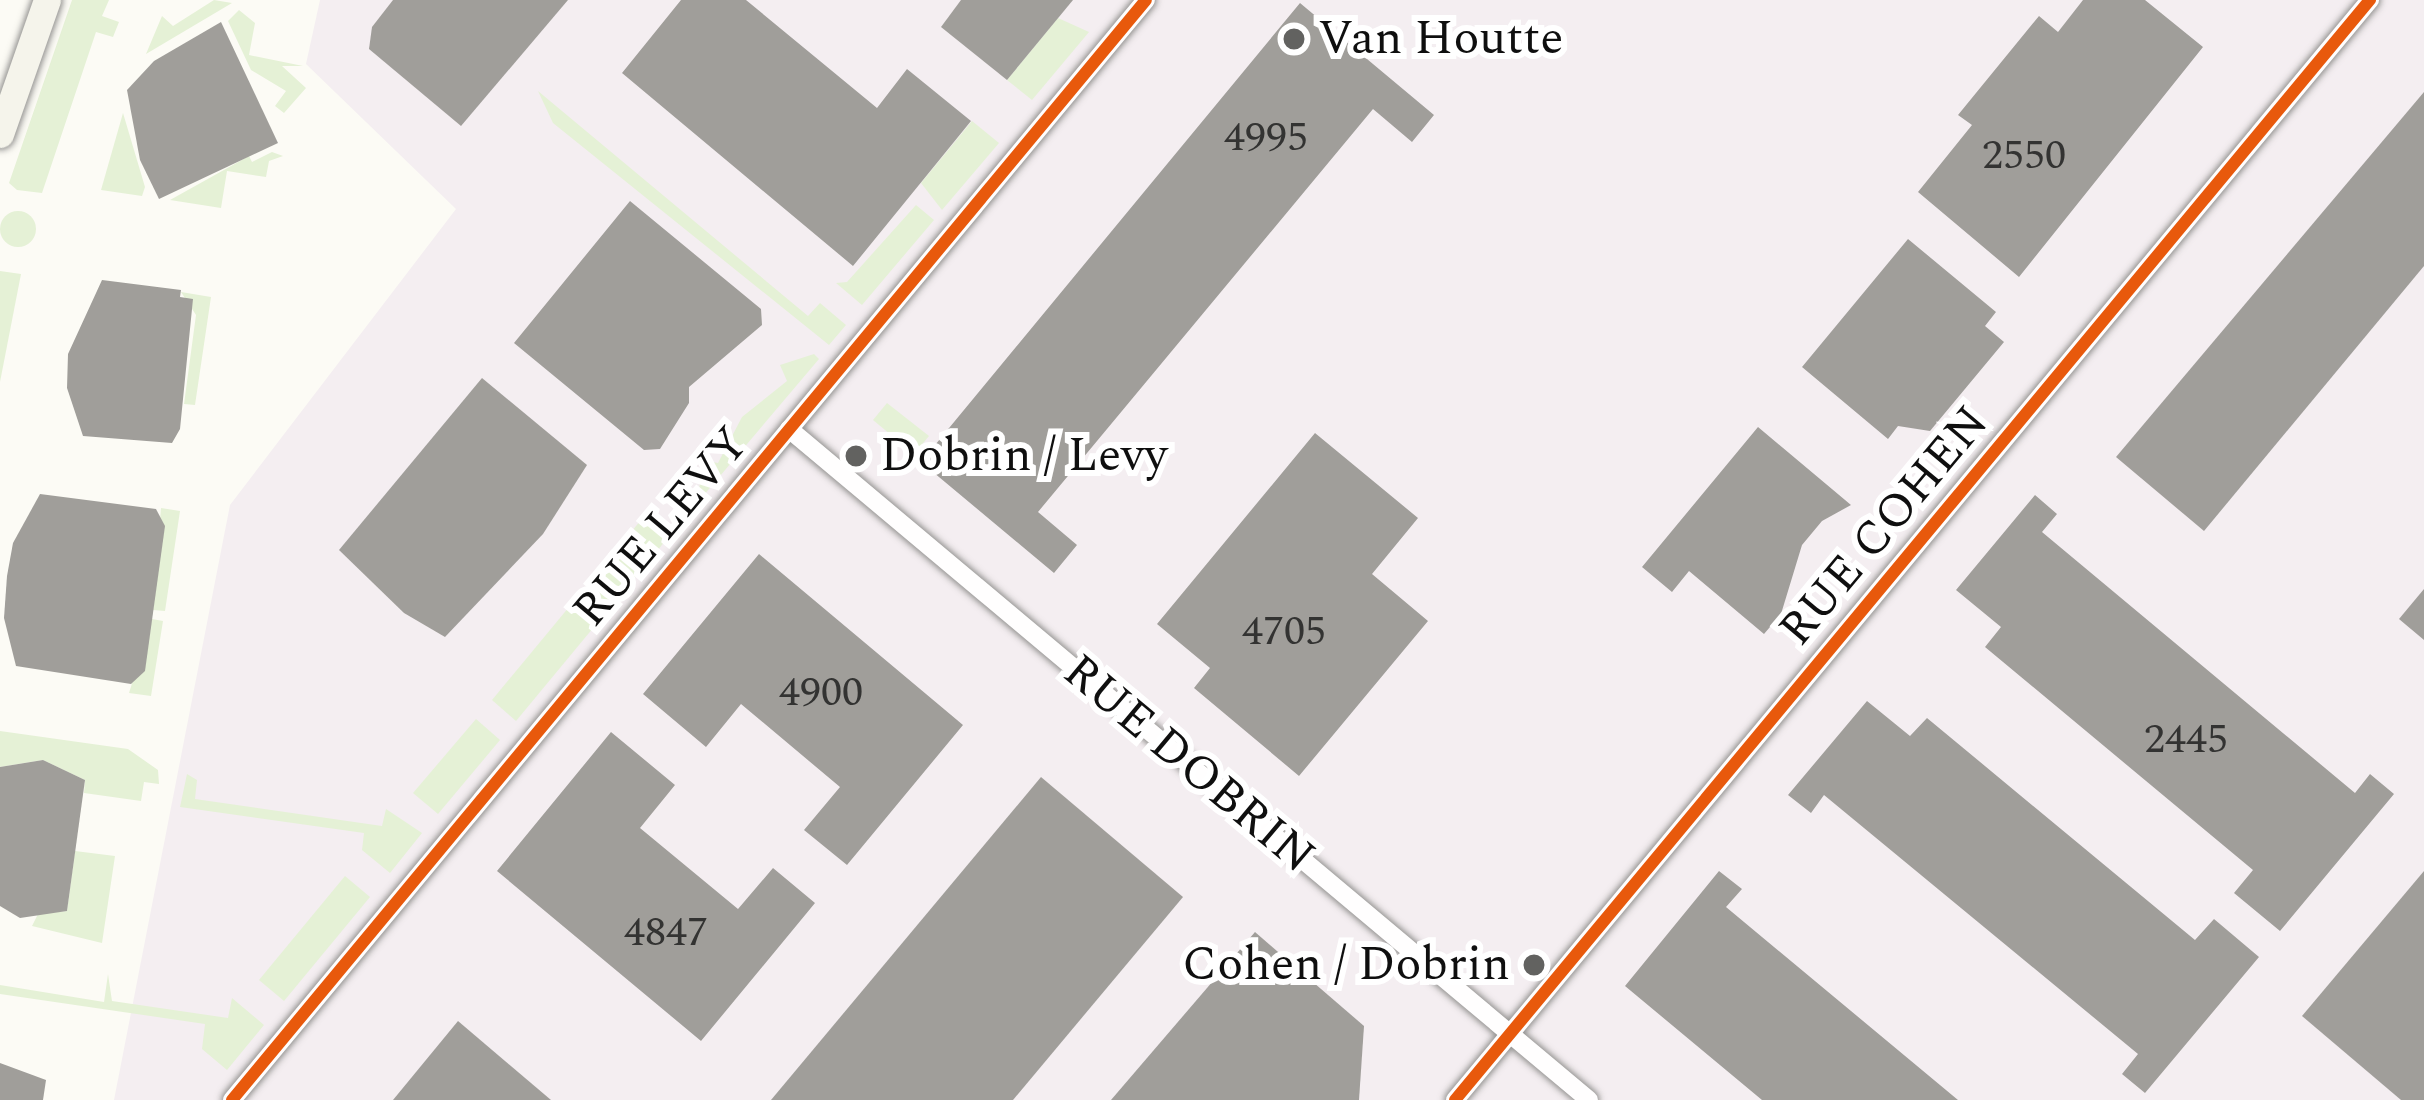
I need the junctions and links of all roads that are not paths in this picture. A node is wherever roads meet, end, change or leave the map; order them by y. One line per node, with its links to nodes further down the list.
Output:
1 (47, 0): 4 (main road)
2 (1146, 0): 5 (street, RUE LEVY)
3 (2370, 0): 6 (street, RUE COHEN)
4 (0, 134)
5 (789, 429): 6 (street, RUE DOBRIN); 7 (street, RUE LEVY)
6 (1511, 1032): 8 (street, RUE COHEN); 9 (street, RUE DOBRIN)
7 (232, 1100)
8 (1455, 1100)
9 (1589, 1100)

